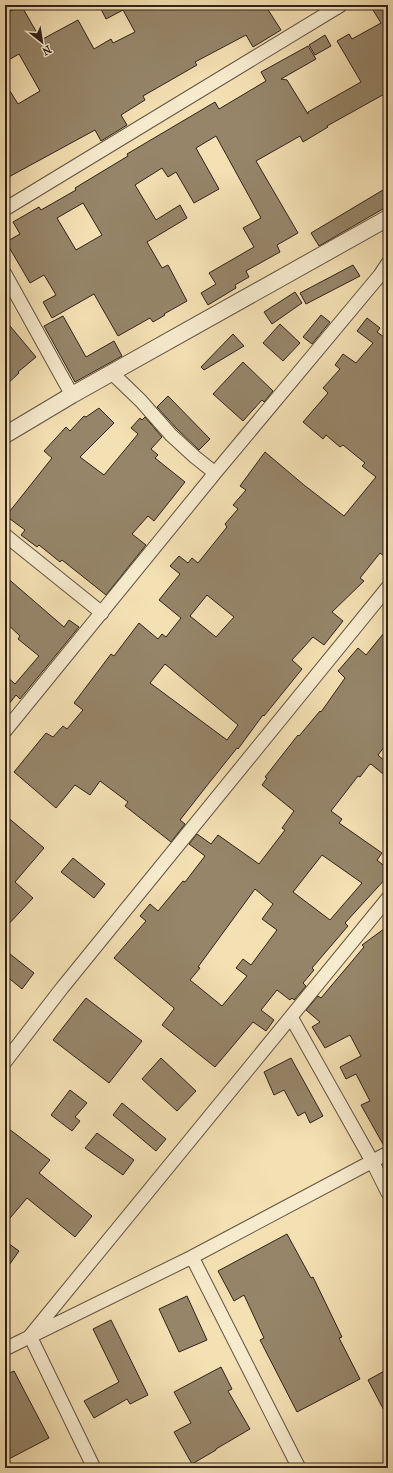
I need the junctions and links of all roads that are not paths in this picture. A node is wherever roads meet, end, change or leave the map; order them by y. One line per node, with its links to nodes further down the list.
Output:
1 (341, 5): 2 (street)
2 (5, 209)
3 (388, 218): 6 (street)
4 (388, 263): 9 (street)
5 (5, 274): 7 (street)
6 (112, 373): 7 (street); 9 (street)
7 (72, 395): 8 (street)
8 (5, 436)
9 (215, 474): 12 (street)
10 (5, 535): 12 (street)
11 (388, 587): 16 (street)
12 (102, 613): 13 (street)
13 (5, 731)
14 (388, 898): 15 (street)
15 (291, 1017): 18 (street); 21 (street)
16 (5, 1062)
17 (388, 1153): 18 (street)
18 (372, 1161): 19 (street); 20 (street)
19 (388, 1193)
20 (192, 1256): 21 (street); 24 (street)
21 (30, 1336): 22 (street); 23 (street)
22 (5, 1349)
23 (94, 1468)
24 (299, 1468)

